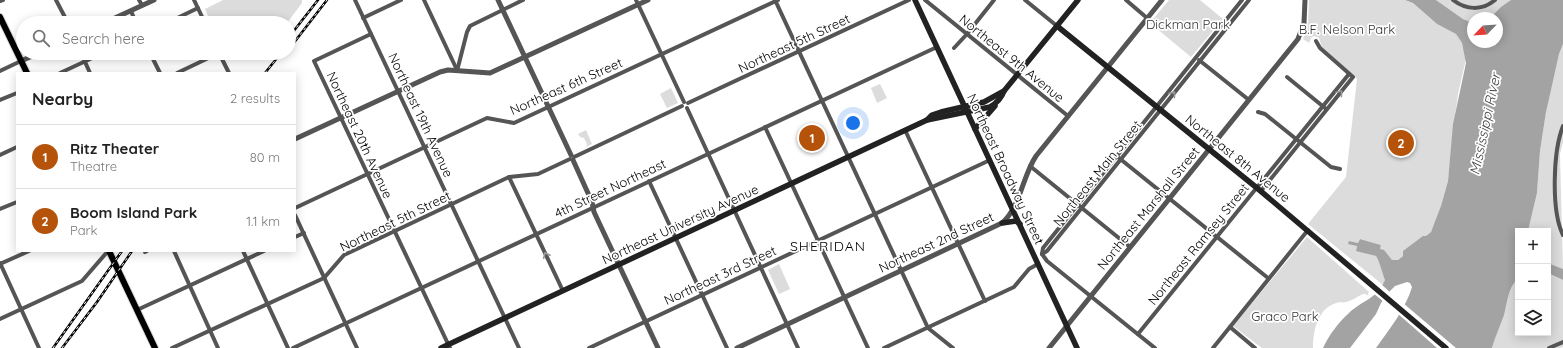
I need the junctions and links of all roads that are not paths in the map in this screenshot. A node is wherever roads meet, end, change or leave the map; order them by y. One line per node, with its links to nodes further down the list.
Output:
1 (56, 0): 29 (street)
2 (154, 0): 25 (street)
3 (194, 0): 26 (street)
4 (355, 0): 35 (street, Northeast 19th Avenue)
5 (401, 0): 35 (street)
6 (424, 0): 57 (street)
7 (498, 0): 27 (street)
8 (523, 0): 27 (street)
9 (648, 0): 24 (street)
10 (776, 0): 44 (street); 45 (street, Northeast 6th Street)
11 (909, 0): 44 (street, Northeast 5th Street)
12 (915, 0): 41 (main road, Northeast Broadway Street)
13 (925, 0): 39 (street, Northeast 9th Avenue)
14 (994, 0): 39 (street)
15 (1025, 0): 37 (street, Northeast 8th Avenue)
16 (1078, 0): 37 (main road, Northeast University Avenue)
17 (1126, 0): 36 (street)
18 (1162, 0): 36 (street, Northeast 2nd Street)
19 (1242, 0): 47 (street, Northeast Main Street)
20 (1249, 0): 53 (street, Northeast Main Street)
21 (1305, 0): 71 (street, Northeast Marshall Street)
22 (1453, 0): 23 (street)
23 (1495, 0)
24 (637, 2): 45 (street); 46 (street)
25 (140, 3): 28 (street)
26 (198, 8): 32 (street); 33 (street)
27 (503, 10): 46 (street); 57 (street)
28 (131, 11): 30 (street); 31 (street)
29 (64, 16)
30 (120, 16)
31 (133, 16)
32 (181, 16)
33 (202, 16)
34 (0, 17): 43 (main road)
35 (363, 18): 38 (street, Northeast 19th Avenue)
36 (1147, 18): 55 (street, Northeast 2nd Street)
37 (1057, 26): 55 (main road, Northeast 8th Avenue); 64 (main road, Northeast University Avenue)
38 (371, 34): 67 (street, Northeast 19th Avenue); 81 (street, Northeast 20th Avenue)
39 (967, 34): 42 (street); 64 (street, Northeast 9th Avenue)
40 (1316, 41): 65 (street)
41 (937, 47): 72 (street, 4th Street Northeast); 78 (main road, Northeast Broadway Street)
42 (954, 48)
43 (16, 51)
44 (799, 52): 72 (street); 74 (street, Northeast 5th Street)
45 (662, 55): 74 (street); 75 (street, Northeast 6th Street)
46 (525, 57): 57 (street); 75 (street)
47 (1196, 57): 53 (street); 76 (street, Northeast Main Street)
48 (89, 60): 54 (street)
49 (154, 60): 61 (street)
50 (204, 60): 62 (street)
51 (222, 60): 63 (street)
52 (21, 61): 56 (street); 58 (main road)
53 (1200, 61): 71 (street); 76 (street, Northeast Main Street, one-way to 53)
54 (85, 62): 59 (street); 60 (street)
55 (1108, 67): 76 (main road, Northeast 8th Avenue); 80 (street, Northeast 2nd Street)
56 (0, 71)
57 (457, 71): 67 (street)
58 (26, 72)
59 (62, 72)
60 (90, 72)
61 (160, 72)
62 (178, 72)
63 (228, 72)
64 (1017, 74): 68 (main road, Northeast University Avenue); 80 (street, Northeast 9th Avenue)
65 (1349, 74): 77 (street, Northeast Ramsey Street); 77 (street, Northeast Ramsey Street, one-way to 65)
66 (1287, 77): 77 (street)
67 (398, 91): 81 (street); 89 (street, Northeast 19th Avenue)
68 (1004, 91): 73 (main road, Northeast University Avenue); 78 (main road, Northeast University Avenue)
69 (16, 93): 70 (street)
70 (0, 100)
71 (1249, 100): 90 (street, Northeast Marshall Street)
72 (822, 101): 83 (street, 4th Street Northeast); 94 (street)
73 (998, 103): 78 (main road, Northeast University Avenue); 84 (main road)
74 (685, 105): 91 (street); 95 (street, Northeast 5th Street)
75 (548, 107): 89 (street, Northeast 6th Street); 95 (street)
76 (1158, 108): 90 (main road, Northeast 8th Avenue); 93 (street, Northeast Main Street); 96 (street, Northeast Main Street)
77 (1325, 108): 87 (street, Northeast Ramsey Street)
78 (966, 109): 84 (main road, Northeast Broadway Street); 85 (main road, Northeast University Avenue)
79 (1258, 112): 87 (street)
80 (1068, 116): 98 (street, Northeast 2nd Street)
81 (341, 118): 86 (street); 100 (street, Northeast 20th Avenue)
82 (1563, 126): 124 (street)
83 (765, 127): 91 (street, 4th Street Northeast); 103 (street)
84 (975, 128): 97 (main road, Northeast Broadway Street)
85 (905, 130): 94 (main road, Northeast University Avenue); 104 (street)
86 (296, 139)
87 (1298, 141): 99 (street); 105 (street, Northeast Ramsey Street)
88 (16, 147): 92 (street)
89 (425, 147): 100 (street, Northeast 6th Street); 108 (street, Northeast 19th Avenue)
90 (1209, 150): 105 (main road, Northeast 8th Avenue); 106 (street, Northeast Marshall Street)
91 (708, 154): 102 (street, 4th Street Northeast); 115 (street)
92 (0, 155)
93 (1117, 156): 96 (street); 109 (street, Northeast Main Street)
94 (848, 157): 103 (main road, Northeast University Avenue); 116 (street)
95 (572, 158): 101 (street, Northeast 5th Street); 110 (street)
96 (1121, 159): 106 (street); 112 (street, Northeast Main Street)
97 (990, 160): 104 (street, Northeast 3rd Street); 113 (main road, Northeast Broadway Street)
98 (1030, 166): 109 (street); 113 (street, Northeast 2nd Street)
99 (1340, 169)
100 (368, 174): 111 (street, Northeast 6th Street); 121 (street, Northeast 20th Avenue)
101 (509, 177): 108 (street, Northeast 5th Street); 123 (street)
102 (650, 181): 110 (street, 4th Street Northeast); 127 (street)
103 (791, 184): 115 (main road, Northeast University Avenue); 128 (street)
104 (932, 187): 116 (street, Northeast 3rd Street); 129 (street)
105 (1259, 189): 120 (main road, Northeast 8th Avenue); 125 (street, Northeast Ramsey Street)
106 (1170, 198): 125 (street); 130 (street, Northeast Marshall Street)
107 (16, 202): 114 (street)
108 (451, 204): 121 (street, Northeast 5th Street); 139 (street, Northeast 19th Avenue)
109 (1078, 205): 112 (street); 137 (street, Northeast Main Street)
110 (593, 207): 123 (street, 4th Street Northeast); 142 (street)
111 (296, 208)
112 (1082, 208): 130 (street); 137 (street, Northeast Main Street)
113 (1013, 209): 118 (street, Northeast 2nd Street); 119 (main road, Northeast Broadway Street)
114 (0, 210)
115 (734, 210): 127 (main road, Northeast University Avenue); 143 (street)
116 (874, 214): 128 (street, Northeast 3rd Street); 144 (street)
117 (296, 216): 122 (street)
118 (1002, 223): 119 (main road); 129 (street, Northeast 2nd Street)
119 (1020, 224): 141 (main road, Northeast Broadway Street)
120 (1308, 230): 146 (street); 191 (main road, Northeast 8th Avenue)
121 (394, 231): 145 (street, Northeast 5th Street); 148 (street, Northeast 20th Avenue)
122 (304, 233): 126 (street); 145 (street)
123 (536, 234): 139 (street, 4th Street Northeast); 149 (street, one-way to 123)
124 (1563, 235)
125 (1217, 236): 146 (street); 166 (street, Northeast Ramsey Street)
126 (296, 237)
127 (676, 238): 142 (main road, Northeast University Avenue); 150 (street)
128 (818, 241): 143 (street, Northeast 3rd Street); 152 (street)
129 (958, 244): 144 (street, Northeast 2nd Street); 153 (street)
130 (1130, 247): 151 (street, Northeast Marshall Street)
131 (27, 252): 140 (street)
132 (108, 252): 155 (street)
133 (109, 252): 156 (main road)
134 (174, 252): 147 (street)
135 (244, 252): 138 (street)
136 (262, 252): 138 (street)
137 (1042, 254): 151 (street)
138 (247, 259): 147 (street); 154 (street)
139 (478, 261): 148 (street, 4th Street Northeast); 157 (street, Northeast 19th Avenue)
140 (0, 264): 155 (street)
141 (1038, 264): 153 (street); 162 (main road, Northeast Broadway Street)
142 (619, 265): 149 (main road, Northeast University Avenue); 159 (street)
143 (761, 267): 150 (street, Northeast 3rd Street); 161 (street)
144 (901, 271): 152 (street, Northeast 2nd Street); 164 (street)
145 (324, 278): 154 (street, Northeast 5th Street); 160 (street)
146 (1268, 278): 163 (street)
147 (190, 286): 156 (street); 165 (street)
148 (421, 288): 160 (street, 4th Street Northeast); 168 (street, Northeast 20th Avenue)
149 (563, 291): 157 (main road, Northeast University Avenue)
150 (702, 295): 159 (street, Northeast 3rd Street); 180 (street)
151 (1091, 296): 162 (street, Northeast Marshall Street); 166 (street)
152 (844, 298): 161 (street, Northeast 2nd Street); 183 (street)
153 (985, 301): 164 (street)
154 (268, 304): 165 (street, Northeast 5th Street); 173 (street)
155 (21, 309): 158 (street); 169 (street)
156 (138, 310): 170 (main road)
157 (505, 318): 168 (main road, Northeast University Avenue); 177 (street, Northeast 19th Avenue)
158 (0, 319)
159 (646, 321): 178 (street, Northeast 3rd Street); 179 (street)
160 (345, 324): 174 (street, 4th Street Northeast); 175 (street)
161 (787, 324): 181 (street, Northeast 2nd Street); 182 (street)
162 (1067, 326): 186 (street, Northeast Marshall Street); 187 (main road, Northeast Broadway Street)
163 (1230, 327): 189 (street); 190 (street)
164 (928, 328): 184 (street); 185 (street)
165 (210, 331): 171 (street, Northeast 5th Street); 172 (street)
166 (1138, 334): 188 (street)
167 (1563, 342): 192 (street)
168 (449, 346): 176 (main road, Northeast University Avenue)
169 (39, 348)
170 (155, 348)
171 (172, 348)
172 (218, 348)
173 (288, 348)
174 (292, 348)
175 (357, 348)
176 (441, 348)
177 (519, 348)
178 (589, 348)
179 (658, 348)
180 (727, 348)
181 (737, 348)
182 (798, 348)
183 (868, 348)
184 (884, 348)
185 (953, 348)
186 (1049, 348)
187 (1078, 348)
188 (1155, 348)
189 (1213, 348)
190 (1255, 348)
191 (1446, 348)
192 (1549, 348)

